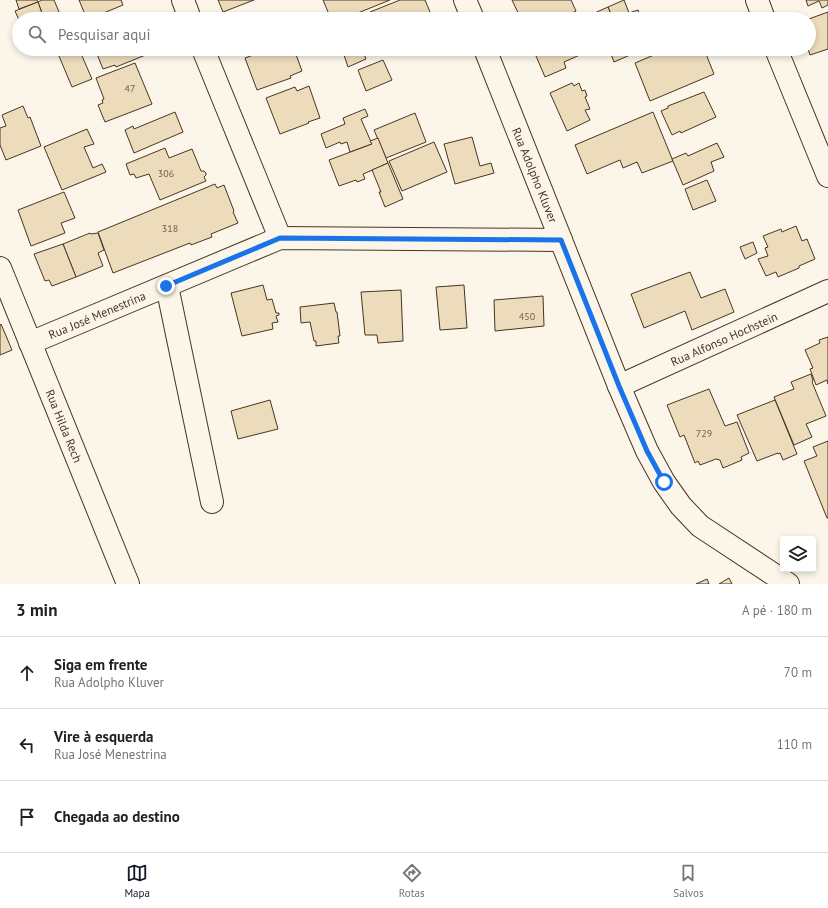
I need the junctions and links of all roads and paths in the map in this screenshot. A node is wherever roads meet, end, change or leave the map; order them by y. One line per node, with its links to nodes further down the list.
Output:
1 (183, 0): 4 (street)
2 (465, 0): 5 (street)
3 (757, 0): 6 (street)
4 (187, 12)
5 (470, 12)
6 (761, 12)
7 (206, 56): 11 (street)
8 (488, 56): 12 (street, Rua Adolpho Kluver)
9 (779, 56): 10 (street)
10 (828, 176)
11 (280, 238): 12 (street, Rua José Menestrina); 14 (street, Rua José Menestrina)
12 (561, 240): 17 (street, Rua Adolpho Kluver)
13 (0, 268): 16 (street, Rua Hilda Rech)
14 (166, 286): 16 (street, Rua José Menestrina); 18 (street)
15 (828, 292): 17 (street, Rua Alfonso Hochstein)
16 (30, 343): 19 (street, Rua Hilda Rech)
17 (619, 386): 20 (street, Rua Adolpho Kluver)
18 (212, 502)
19 (128, 584)
20 (788, 584)

